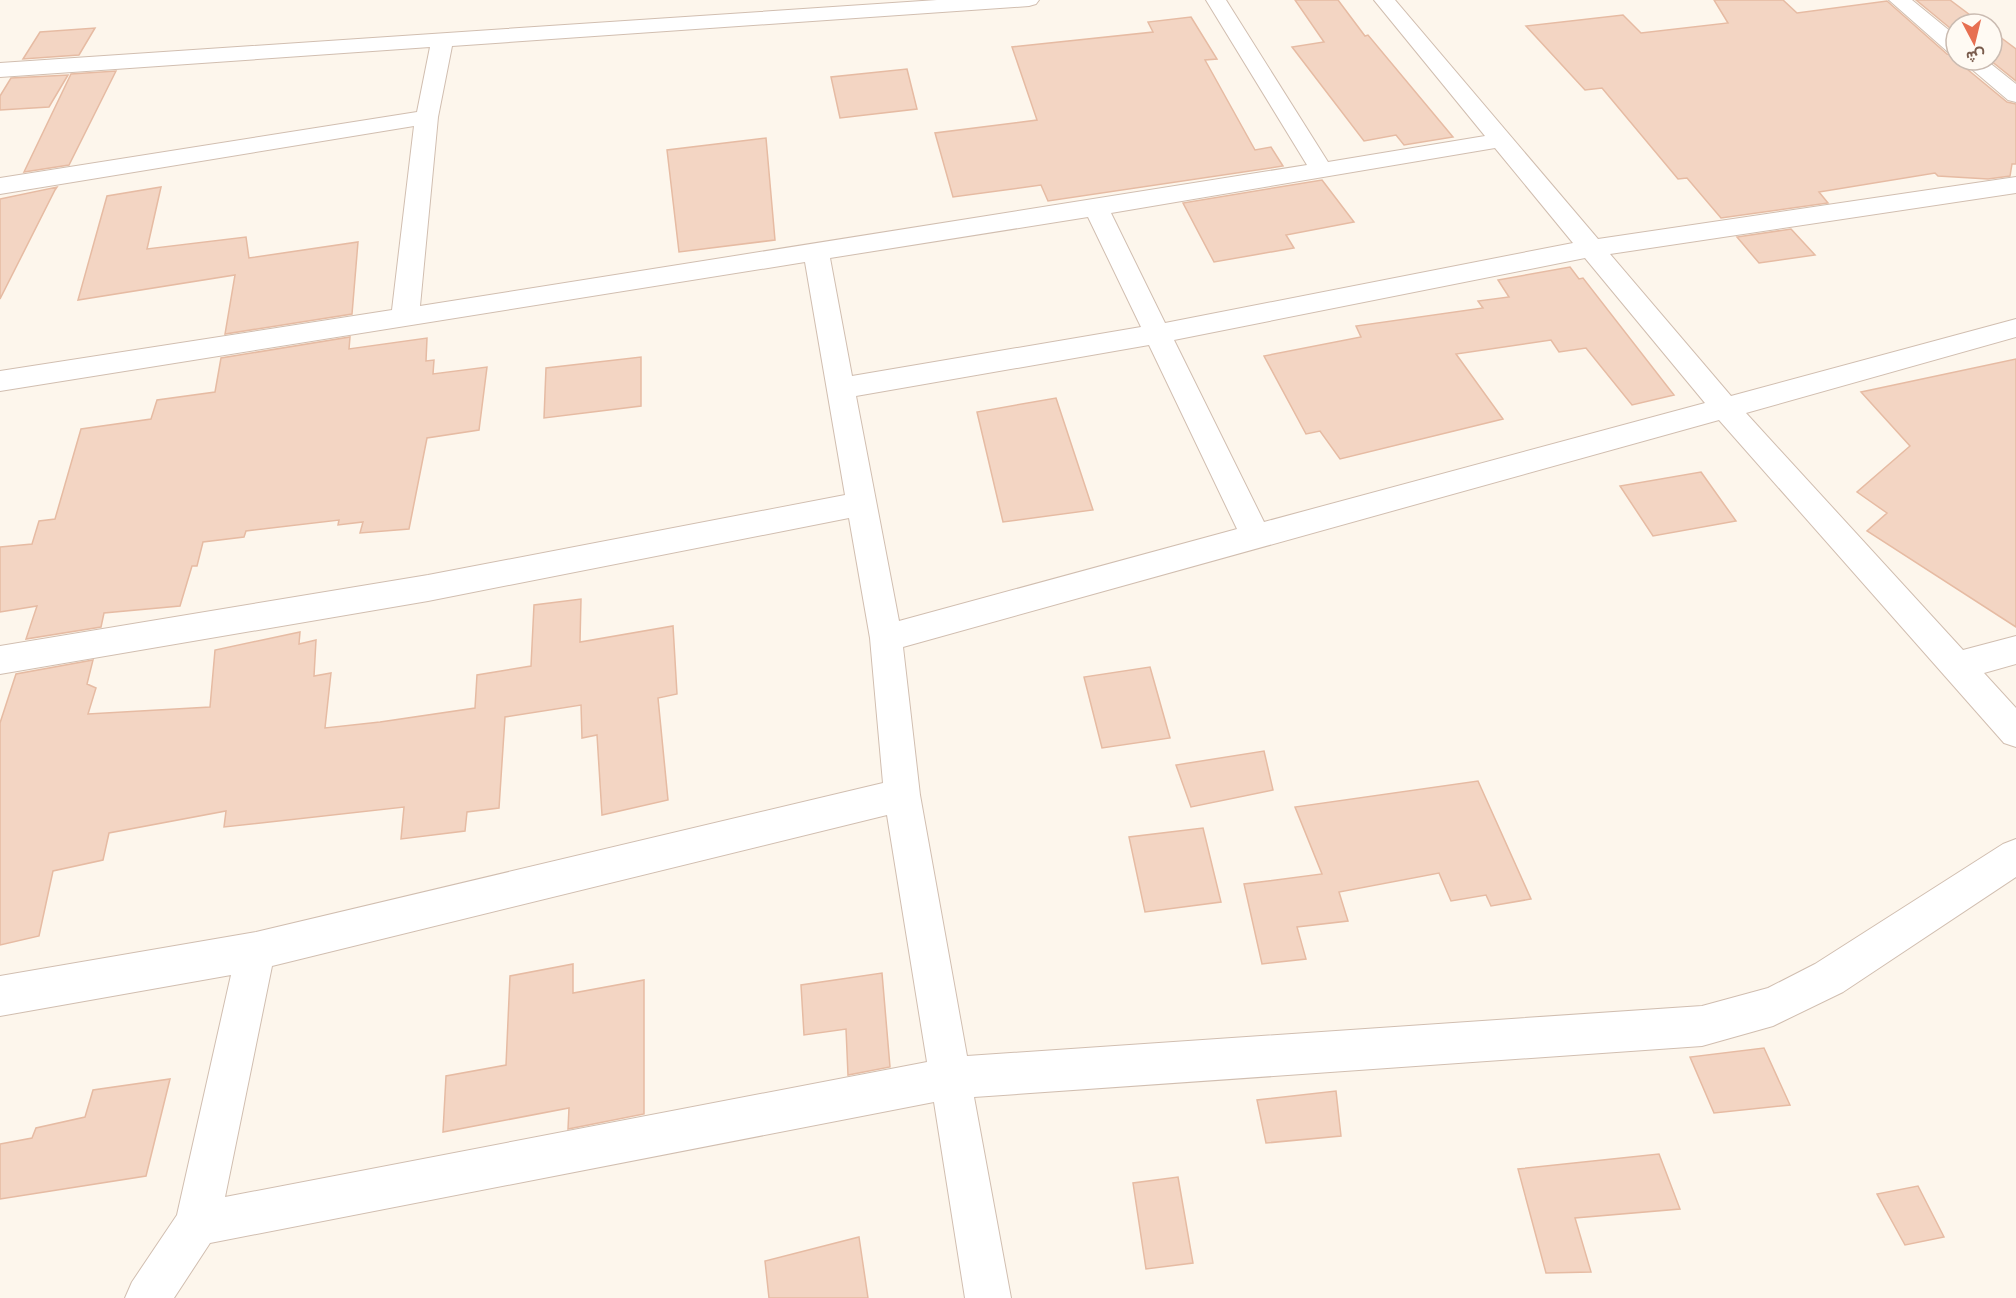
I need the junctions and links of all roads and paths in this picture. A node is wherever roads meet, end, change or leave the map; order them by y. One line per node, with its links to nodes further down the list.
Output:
1 (1029, 0): 6 (street)
2 (1216, 0): 12 (street)
3 (1384, 0): 11 (street)
4 (1899, 0): 5 (street)
5 (1944, 37)
6 (442, 39): 7 (street); 10 (street)
7 (0, 70)
8 (1987, 72): 9 (street)
9 (2016, 96)
10 (427, 117): 14 (street); 18 (street)
11 (1502, 140): 12 (street); 16 (street)
12 (1321, 169): 15 (street)
13 (2016, 184): 16 (street)
14 (0, 186)
15 (1096, 208): 17 (street); 20 (street)
16 (1593, 248): 20 (street); 23 (street)
17 (816, 252): 18 (street); 22 (street)
18 (405, 317): 21 (street)
19 (2016, 328): 23 (street)
20 (1156, 334): 22 (street); 25 (street)
21 (0, 381)
22 (842, 388): 24 (street)
23 (1725, 408): 25 (street); 29 (street)
24 (862, 504): 26 (street); 28 (street)
25 (1257, 536): 26 (street)
26 (886, 638): 31 (street)
27 (2016, 650): 29 (street)
28 (0, 660)
29 (1955, 667): 30 (street)
30 (2016, 732)
31 (902, 795): 33 (street); 35 (street)
32 (2016, 856): 35 (street)
33 (256, 951): 34 (street); 36 (street)
34 (0, 996)
35 (950, 1078): 36 (street); 38 (street)
36 (197, 1224): 37 (street)
37 (148, 1298)
38 (988, 1298)

